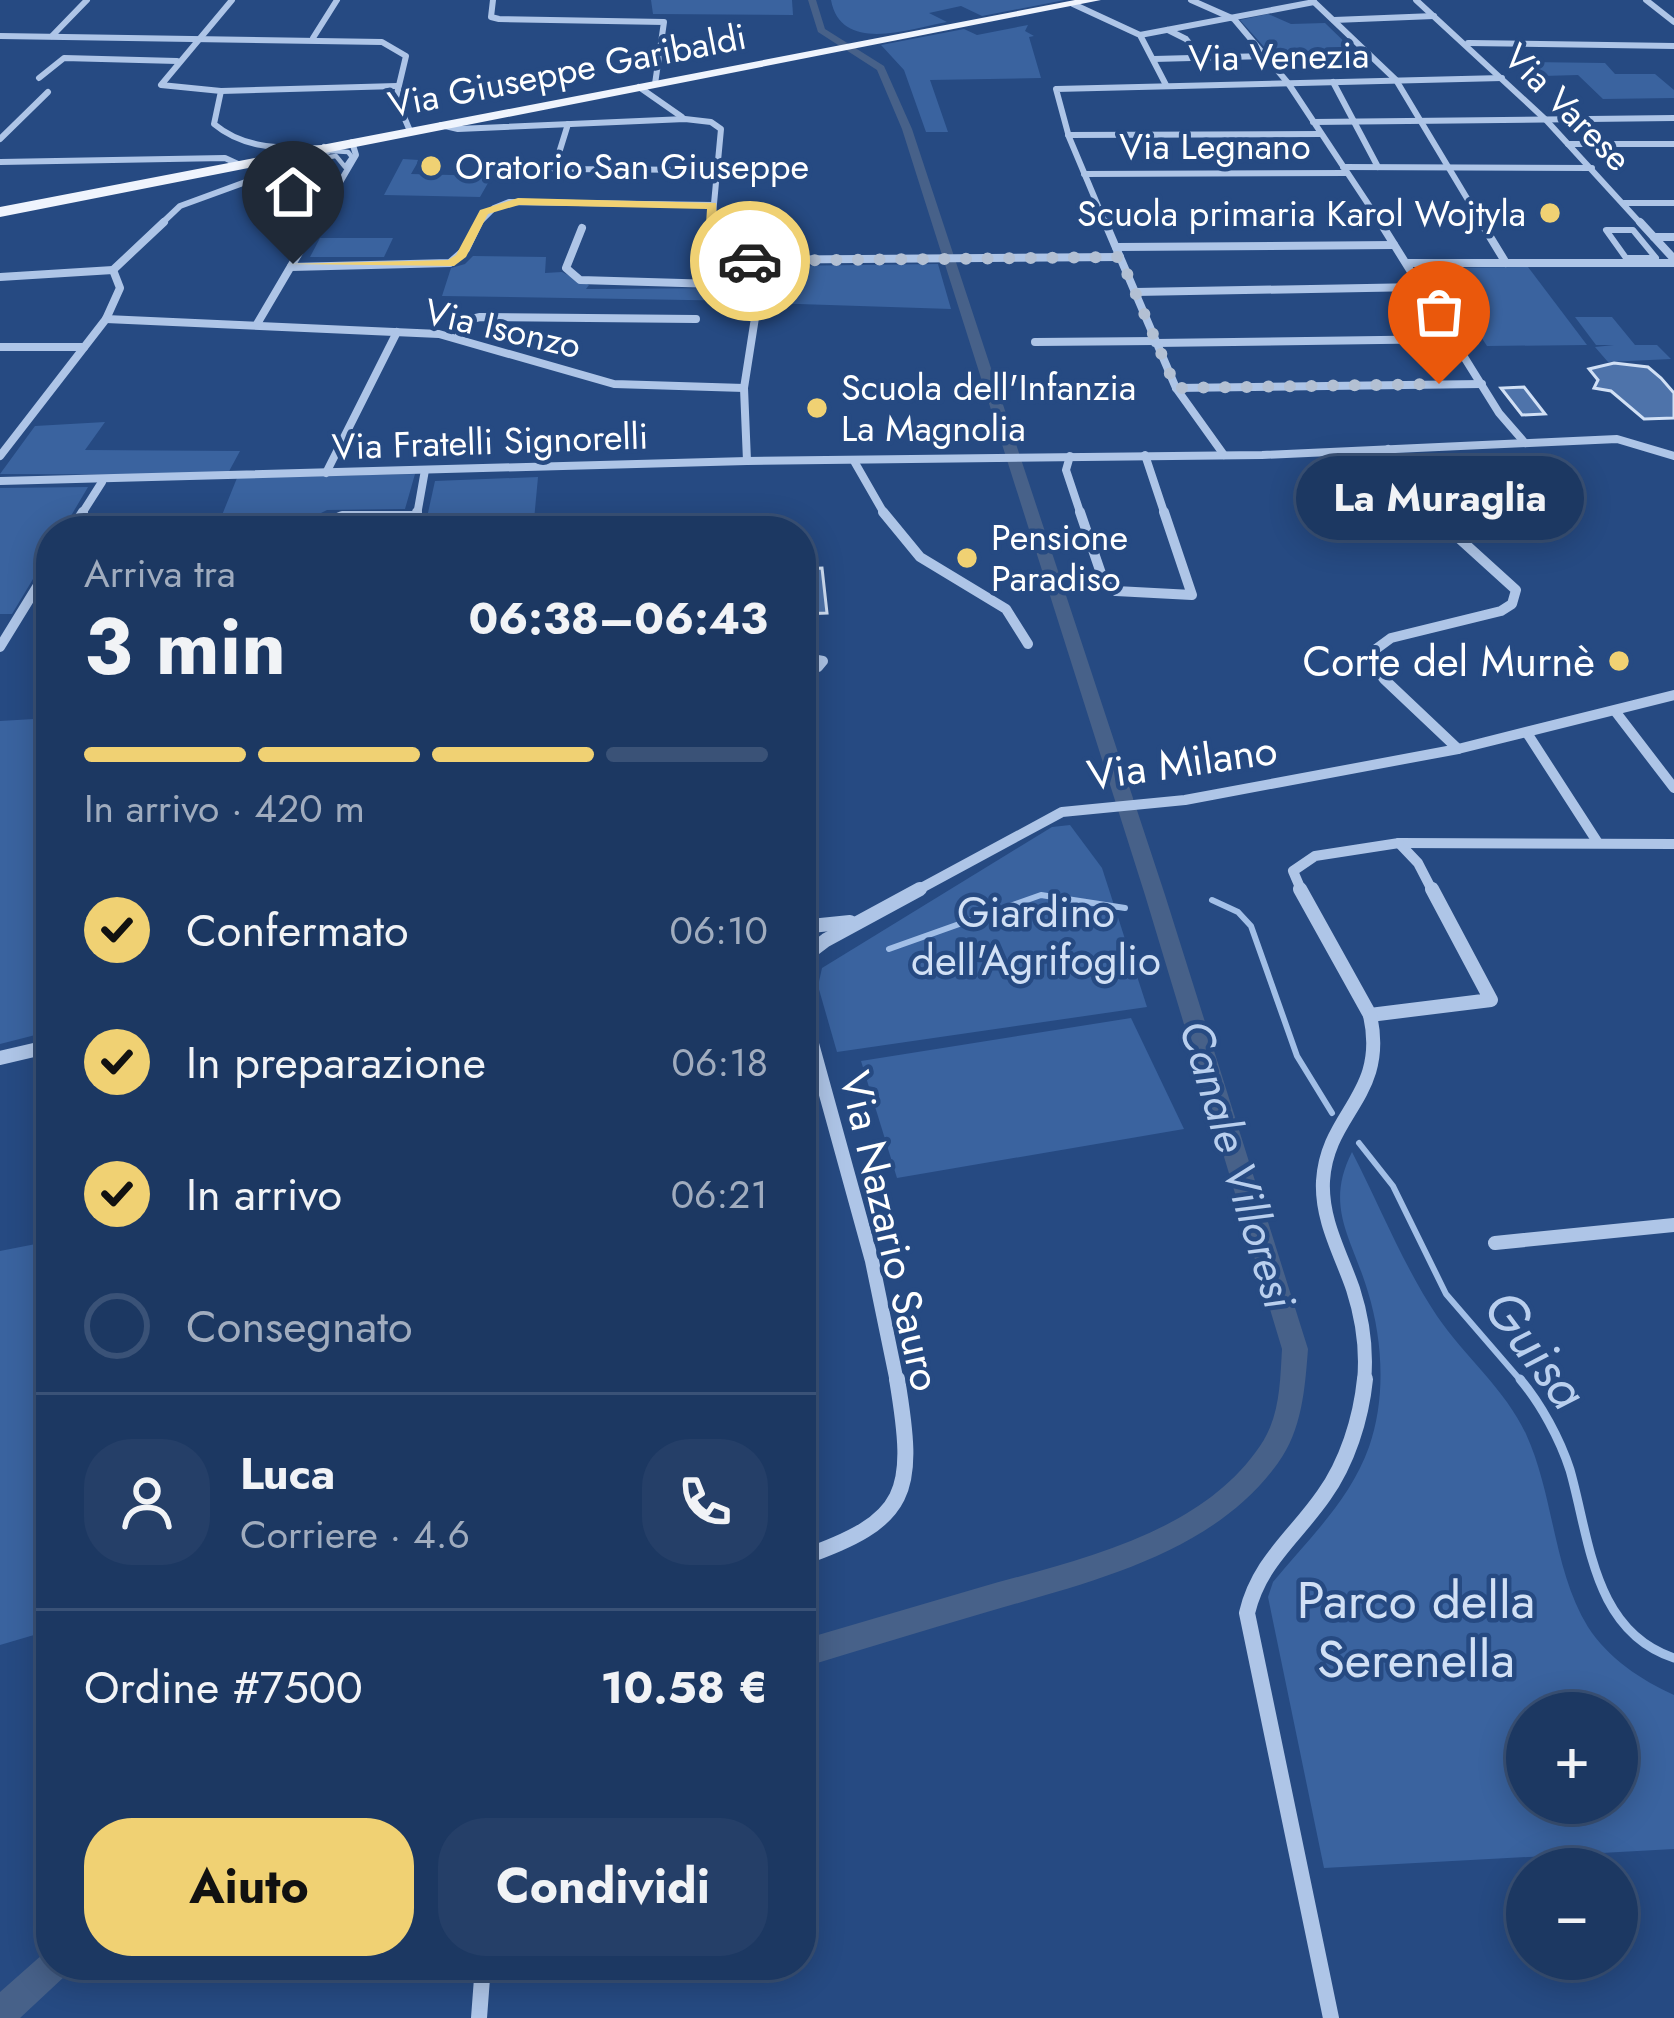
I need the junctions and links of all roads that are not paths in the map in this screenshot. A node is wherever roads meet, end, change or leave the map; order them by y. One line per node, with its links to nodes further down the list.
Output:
1 (88, 0): 18 (street)
2 (232, 0): 19 (street)
3 (338, 0): 20 (street)
4 (493, 0): 32 (street)
5 (1095, 0): 10 (main road, Via Giuseppe Garibaldi)
6 (1191, 0): 11 (street)
7 (1416, 0): 12 (street, Via Varese)
8 (1646, 0): 14 (street)
9 (1313, 1): 11 (street); 13 (street)
10 (1073, 4): 16 (street); 32 (main road, Via Giuseppe Garibaldi)
11 (1229, 16): 15 (street); 23 (street)
12 (1435, 16): 13 (street); 21 (street, Via Varese)
13 (1334, 20): 29 (street)
14 (1674, 22)
15 (1167, 29): 16 (street); 24 (street)
16 (1140, 35): 25 (street)
17 (0, 36): 18 (street)
18 (52, 36): 19 (street)
19 (198, 38): 20 (street); 26 (street)
20 (313, 38): 34 (street)
21 (1466, 43): 22 (street); 28 (street, Via Varese)
22 (1674, 46)
23 (1267, 56): 24 (street); 30 (street)
24 (1200, 58): 25 (street)
25 (1154, 59): 33 (street)
26 (177, 61): 27 (street); 35 (street)
27 (39, 78)
28 (1502, 78): 29 (street, Via Venezia); 39 (street, Via Varese)
29 (1396, 80): 31 (street, Via Venezia); 43 (street)
30 (1288, 82): 31 (street, Via Venezia); 33 (street, Via Venezia); 40 (street)
31 (1333, 82): 41 (street)
32 (647, 85): 38 (street); 44 (main road, Via Giuseppe Garibaldi)
33 (1166, 85): 47 (street, Via Venezia)
34 (397, 86): 35 (street); 45 (street)
35 (220, 91): 51 (street)
36 (48, 92): 48 (street)
37 (1674, 118): 39 (street)
38 (685, 119): 42 (street); 59 (street)
39 (1546, 120): 43 (street); 49 (street, Via Varese)
40 (1313, 122): 41 (street); 46 (street)
41 (1356, 123): 43 (street); 56 (street)
42 (568, 124): 44 (street); 59 (street)
43 (1423, 124): 57 (street)
44 (440, 125): 45 (main road, Via Giuseppe Garibaldi)
45 (410, 131): 52 (main road, Via Giuseppe Garibaldi)
46 (1320, 134): 47 (street); 60 (street)
47 (1068, 135): 61 (street)
48 (0, 139)
49 (1568, 144): 50 (street); 58 (street, Via Varese)
50 (1674, 144)
51 (322, 148): 52 (main road, Via Giuseppe Garibaldi); 54 (main road, Via Giuseppe Garibaldi); 66 (street)
52 (352, 148): 52 (street); 66 (street)
53 (0, 162): 54 (street)
54 (238, 164): 65 (main road, Via Giuseppe Garibaldi)
55 (287, 167): 80 (street)
56 (1378, 167): 57 (street, Via Legnano); 60 (street, Via Legnano)
57 (1449, 168): 58 (street, Via Legnano); 78 (street)
58 (1592, 168): 62 (street, Via Varese)
59 (717, 170): 64 (street)
60 (1344, 170): 61 (street, Via Legnano); 70 (street)
61 (1084, 174): 71 (street)
62 (1624, 203): 63 (street); 68 (street, Via Varese)
63 (1674, 203)
64 (712, 206): 74 (street); 79 (street)
65 (0, 212)
66 (322, 212): 79 (street)
67 (582, 228): 83 (street)
68 (1654, 237): 69 (street); 75 (street, Via Varese)
69 (1674, 237)
70 (1394, 245): 71 (street); 77 (street)
71 (1116, 248): 72 (street)
72 (1120, 257): 76 (street); 85 (street)
73 (1656, 258): 73 (street)
74 (733, 260): 76 (street); 81 (street)
75 (1674, 261): 78 (street)
76 (777, 263): 81 (street)
77 (1408, 263): 78 (street); 84 (street)
78 (1506, 263)
79 (292, 265): 88 (street)
80 (113, 269): 82 (street); 86 (street)
81 (740, 271): 83 (street)
82 (0, 277)
83 (750, 285): 97 (street)
84 (1421, 287): 85 (street); 91 (street)
85 (1136, 292): 93 (street)
86 (106, 319): 88 (street, Via Isonzo); 94 (street)
87 (696, 320): 90 (street)
88 (257, 323): 89 (street, Via Isonzo)
89 (397, 332): 90 (street, Via Isonzo); 109 (street)
90 (459, 338): 97 (street, Via Isonzo)
91 (1454, 339): 93 (street); 96 (street)
92 (1036, 341): 93 (street)
93 (1155, 342): 98 (street)
94 (84, 346): 95 (street); 102 (street)
95 (0, 347)
96 (1482, 384): 98 (street); 99 (street)
97 (744, 388): 106 (street)
98 (1176, 388): 101 (street)
99 (1525, 443): 100 (street, Via Fratelli Signorelli); 105 (street, Via Fratelli Signorelli)
100 (1388, 449): 101 (street, Via Fratelli Signorelli); 120 (street)
101 (1224, 454): 103 (street, Via Fratelli Signorelli)
102 (0, 455)
103 (1145, 455): 104 (street, Via Fratelli Signorelli); 104 (street)
104 (1070, 456): 107 (street, Via Fratelli Signorelli)
105 (1674, 457)
106 (746, 461): 107 (street, Via Fratelli Signorelli); 108 (street, Via Fratelli Signorelli)
107 (854, 461): 115 (street)
108 (425, 470): 109 (street, Via Fratelli Signorelli); 113 (street)
109 (326, 473): 111 (street, Via Fratelli Signorelli)
110 (0, 481): 111 (street, Via Fratelli Signorelli)
111 (101, 482): 112 (street)
112 (80, 516)
113 (416, 516)
114 (36, 588): 116 (street)
115 (1028, 644)
116 (0, 647)
117 (1674, 694): 118 (street, Via Milano)
118 (1615, 711): 119 (street, Via Milano); 121 (street)
119 (1527, 733): 120 (street, Via Milano); 124 (street)
120 (1458, 749): 127 (street, Via Milano)
121 (1674, 788)
122 (1397, 841): 123 (street); 126 (street); 130 (street)
123 (1419, 841): 124 (street); 126 (street)
124 (1598, 843): 125 (street)
125 (1674, 844)
126 (1418, 863): 130 (street)
127 (868, 918): 128 (street, Via Milano); 129 (street, Via Milano)
128 (816, 929)
129 (816, 949)
130 (1370, 1015): 139 (street)
131 (36, 1050): 132 (street)
132 (0, 1058)
133 (816, 1062): 136 (street, Via Nazario Sauro)
134 (1674, 1225): 135 (street)
135 (1495, 1243)
136 (816, 1552)
137 (482, 1980): 138 (street)
138 (479, 2018)
139 (1331, 2018)

